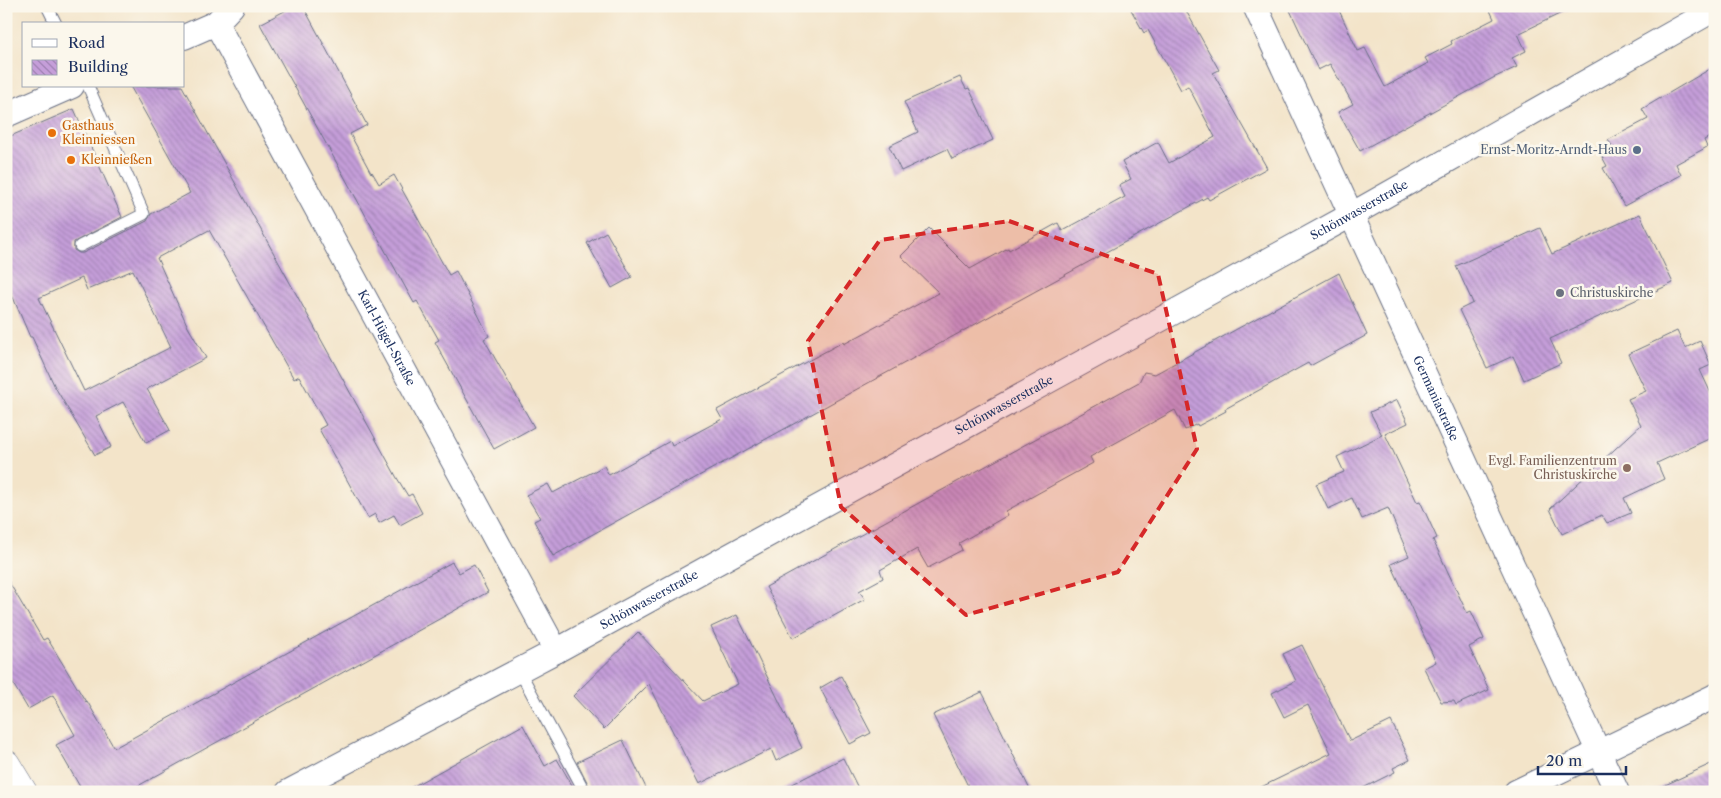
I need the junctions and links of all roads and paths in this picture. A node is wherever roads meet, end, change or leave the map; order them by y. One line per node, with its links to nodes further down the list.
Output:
1 (47, 6): 5 (lane)
2 (1255, 6): 10 (street, Germaniastraße)
3 (1715, 9): 10 (street, Schönwasserstraße)
4 (224, 15): 6 (street); 12 (street, Karl-Hügel-Straße)
5 (55, 22)
6 (185, 36)
7 (67, 88): 9 (street)
8 (89, 88): 11 (lane)
9 (6, 115)
10 (1351, 215): 12 (street, Schönwasserstraße); 15 (street, Germaniastraße)
11 (80, 246)
12 (556, 651): 13 (street, Schönwasserstraße)
13 (519, 670): 18 (street, Schönwasserstraße); 19 (lane)
14 (1715, 696): 15 (street)
15 (1598, 751): 20 (street); 21 (street, Germaniastraße)
16 (6, 764): 17 (street)
17 (23, 792)
18 (288, 792)
19 (585, 792)
20 (1516, 792)
21 (1617, 792)

